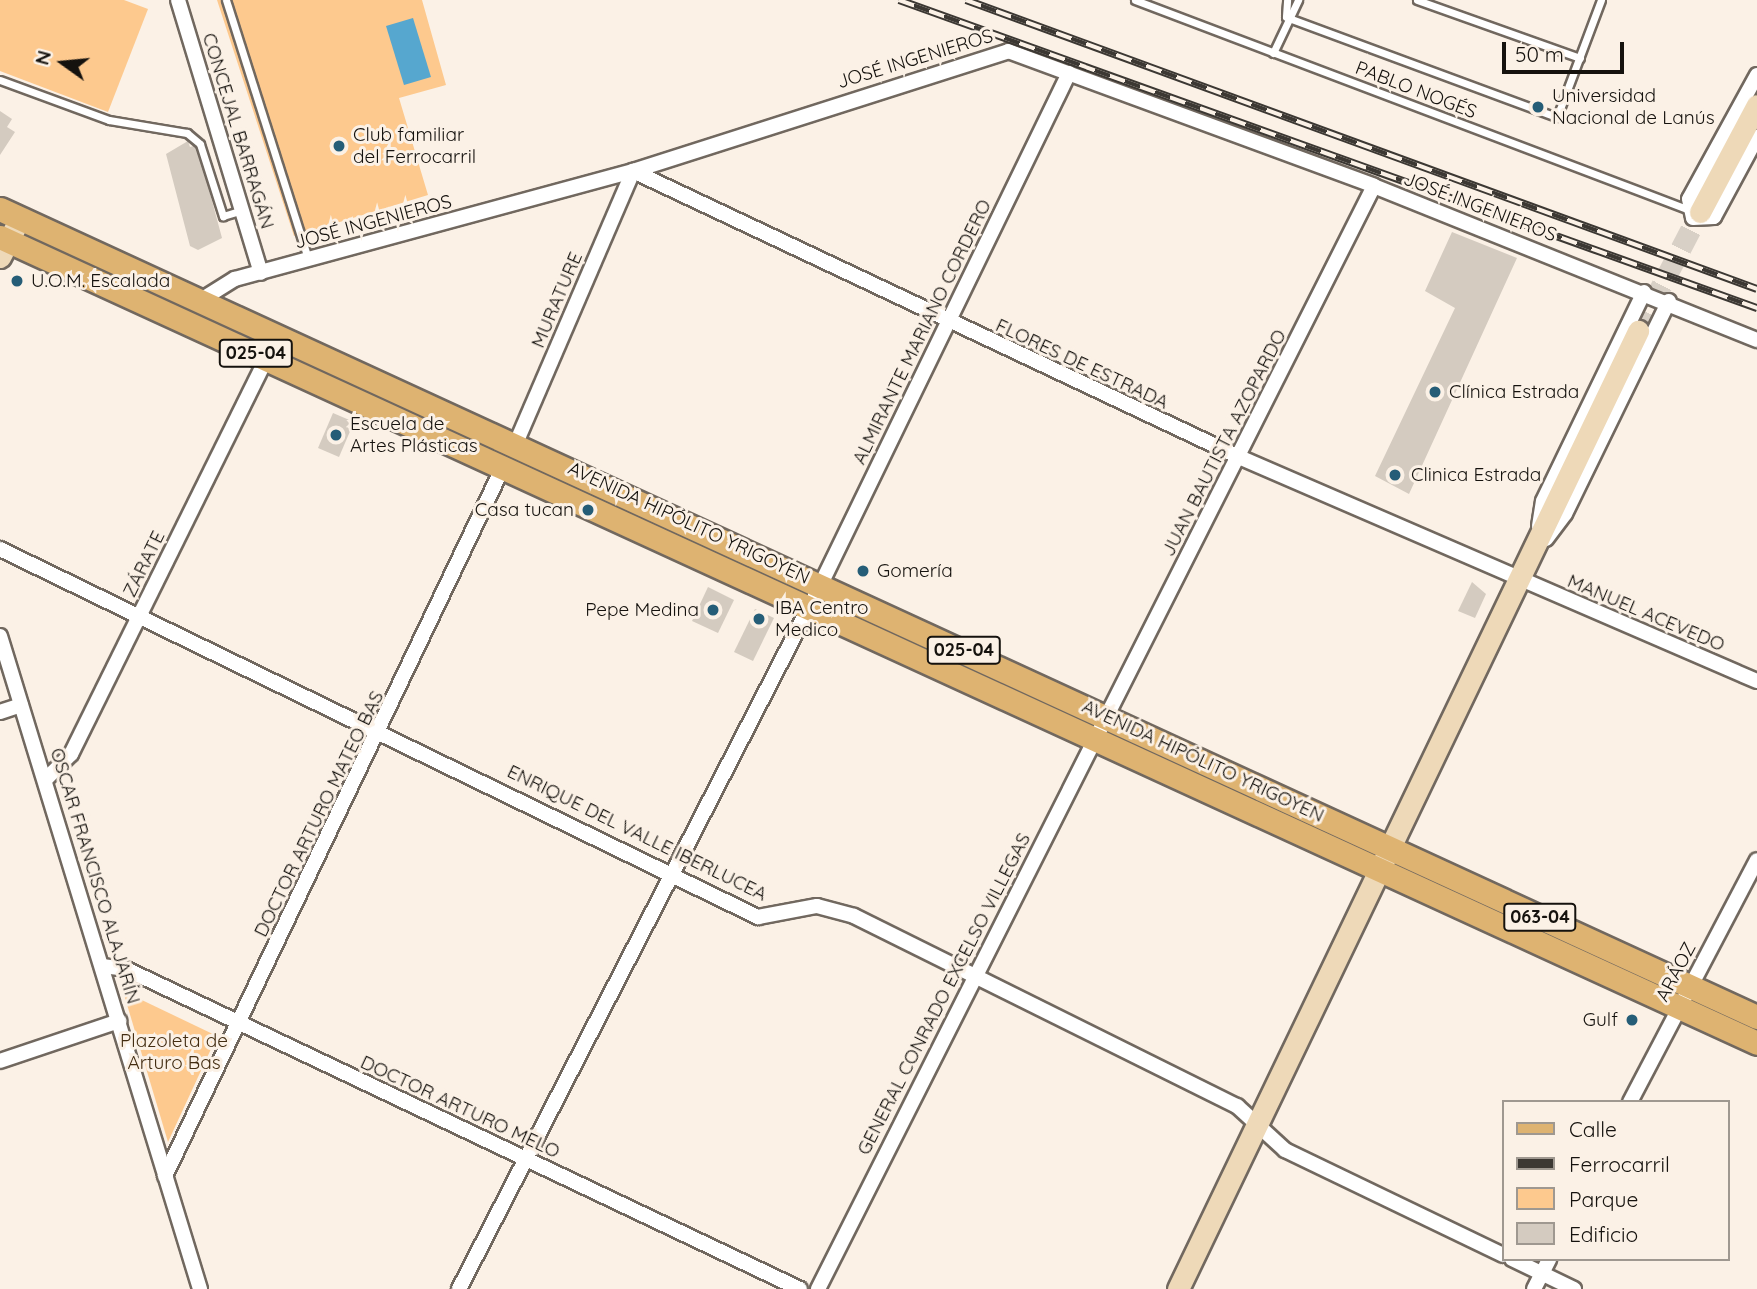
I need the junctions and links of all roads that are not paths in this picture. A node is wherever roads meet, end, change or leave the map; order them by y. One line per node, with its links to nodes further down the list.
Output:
1 (178, 0): 18 (street, CONCEJAL BARRAGÁN)
2 (226, 0): 22 (lane)
3 (1135, 0): 9 (lane, PABLO NOGÉS)
4 (1287, 0): 8 (lane)
5 (1298, 0): 8 (lane)
6 (1417, 0): 10 (lane)
7 (1601, 0): 10 (lane)
8 (1286, 17): 9 (lane); 10 (lane)
9 (1273, 53): 19 (lane, PABLO NOGÉS)
10 (1580, 58)
11 (1069, 73): 16 (street, JOSÉ INGENIEROS); 17 (street, JOSÉ INGENIEROS); 27 (street, ALMIRANTE MARIANO CORDERO)
12 (1757, 75): 19 (street)
13 (0, 80): 18 (lane)
14 (1757, 105): 19 (main road)
15 (1757, 137): 19 (street)
16 (633, 171): 22 (street, JOSÉ INGENIEROS); 27 (street, FLORES DE ESTRADA); 31 (street, MURATURE)
17 (1374, 186): 24 (street, JOSÉ INGENIEROS); 32 (street, JUAN BAUTISTA AZOPARDO)
18 (244, 210): 23 (street, CONCEJAL BARRAGÁN)
19 (1693, 211)
20 (10, 213): 21 (main road); 25 (main road, AVENIDA HIPÓLITO YRIGOYEN / 025-04)
21 (3, 245): 30 (main road, AVENIDA HIPÓLITO YRIGOYEN / 025-04)
22 (308, 260): 23 (street, JOSÉ INGENIEROS)
23 (261, 273): 25 (street, JOSÉ INGENIEROS)
24 (1644, 292): 26 (street, JOSÉ INGENIEROS); 35 (street)
25 (201, 300): 31 (main road, AVENIDA HIPÓLITO YRIGOYEN / 025-04)
26 (1669, 301): 29 (street, JOSÉ INGENIEROS); 35 (street)
27 (947, 323): 32 (street, FLORES DE ESTRADA); 37 (street, ALMIRANTE MARIANO CORDERO)
28 (1638, 331): 35 (main road)
29 (1757, 340)
30 (267, 358): 33 (main road, AVENIDA HIPÓLITO YRIGOYEN / 025-04); 39 (street, ZÁRATE)
31 (516, 443): 37 (main road, AVENIDA HIPÓLITO YRIGOYEN / 025-04)
32 (1239, 457): 36 (street, FLORES DE ESTRADA); 44 (street, JUAN BAUTISTA AZOPARDO)
33 (503, 467): 38 (main road, AVENIDA HIPÓLITO YRIGOYEN / 025-04); 45 (street, DOCTOR ARTURO MATEO BAS)
34 (0, 548): 39 (street, ENRIQUE DEL VALLE IBERLUCEA)
35 (1534, 554): 36 (main road)
36 (1521, 580): 41 (street, MANUEL ACEVEDO); 48 (main road)
37 (821, 584): 38 (street, ALMIRANTE MARIANO CORDERO); 44 (main road, AVENIDA HIPÓLITO YRIGOYEN / 025-04)
38 (808, 608): 46 (main road, AVENIDA HIPÓLITO YRIGOYEN / 025-04); 51 (street, ALMIRANTE MARIANO CORDERO)
39 (140, 616): 45 (street, ENRIQUE DEL VALLE IBERLUCEA); 47 (street, ZÁRATE)
40 (0, 636): 42 (street, OSCAR FRANCISCO ALAJARÍN)
41 (1757, 681)
42 (21, 705): 43 (street); 47 (street, OSCAR FRANCISCO ALAJARÍN)
43 (0, 712)
44 (1108, 718): 46 (street, GENERAL CONRADO EXCELSO VILLEGAS); 48 (main road, AVENIDA HIPÓLITO YRIGOYEN / 025-04)
45 (381, 730): 51 (street, ENRIQUE DEL VALLE IBERLUCEA); 57 (street, DOCTOR ARTURO MATEO BAS)
46 (1095, 741): 50 (main road, AVENIDA HIPÓLITO YRIGOYEN / 025-04); 53 (street, GENERAL CONRADO EXCELSO VILLEGAS)
47 (45, 780): 52 (street, OSCAR FRANCISCO ALAJARÍN)
48 (1392, 848): 50 (main road); 54 (main road, AVENIDA HIPÓLITO YRIGOYEN / 063-04)
49 (1757, 860): 54 (street, ARÁOZ)
50 (1380, 872): 54 (main road, AVENIDA HIPÓLITO YRIGOYEN / 063-04); 61 (main road)
51 (673, 874): 53 (street, ENRIQUE DEL VALLE IBERLUCEA); 62 (street, ALMIRANTE MARIANO CORDERO)
52 (102, 965): 56 (street, OSCAR FRANCISCO ALAJARÍN); 57 (street, DOCTOR ARTURO MELO)
53 (971, 975): 61 (street, ENRIQUE DEL VALLE IBERLUCEA); 71 (street, GENERAL CONRADO EXCELSO VILLEGAS)
54 (1684, 997): 55 (main road, AVENIDA HIPÓLITO YRIGOYEN / 063-04); 58 (main road, AVENIDA HIPÓLITO YRIGOYEN / 063-04); 60 (street, ARÁOZ)
55 (1757, 1017)
56 (119, 1021): 59 (street); 63 (street, OSCAR FRANCISCO ALAJARÍN)
57 (240, 1024): 62 (street, DOCTOR ARTURO MELO); 63 (street, DOCTOR ARTURO MATEO BAS)
58 (1757, 1043)
59 (0, 1060)
60 (1631, 1100)
61 (1259, 1122): 64 (street); 72 (main road)
62 (524, 1159): 69 (street, ALMIRANTE MARIANO CORDERO); 70 (street, DOCTOR ARTURO MELO)
63 (165, 1176): 68 (street, OSCAR FRANCISCO ALAJARÍN)
64 (1502, 1255)
65 (1517, 1261): 67 (street)
66 (1548, 1261): 67 (street)
67 (1542, 1273): 73 (street); 74 (street)
68 (200, 1289)
69 (459, 1289)
70 (800, 1289)
71 (818, 1289)
72 (1178, 1289)
73 (1534, 1289)
74 (1574, 1289)

